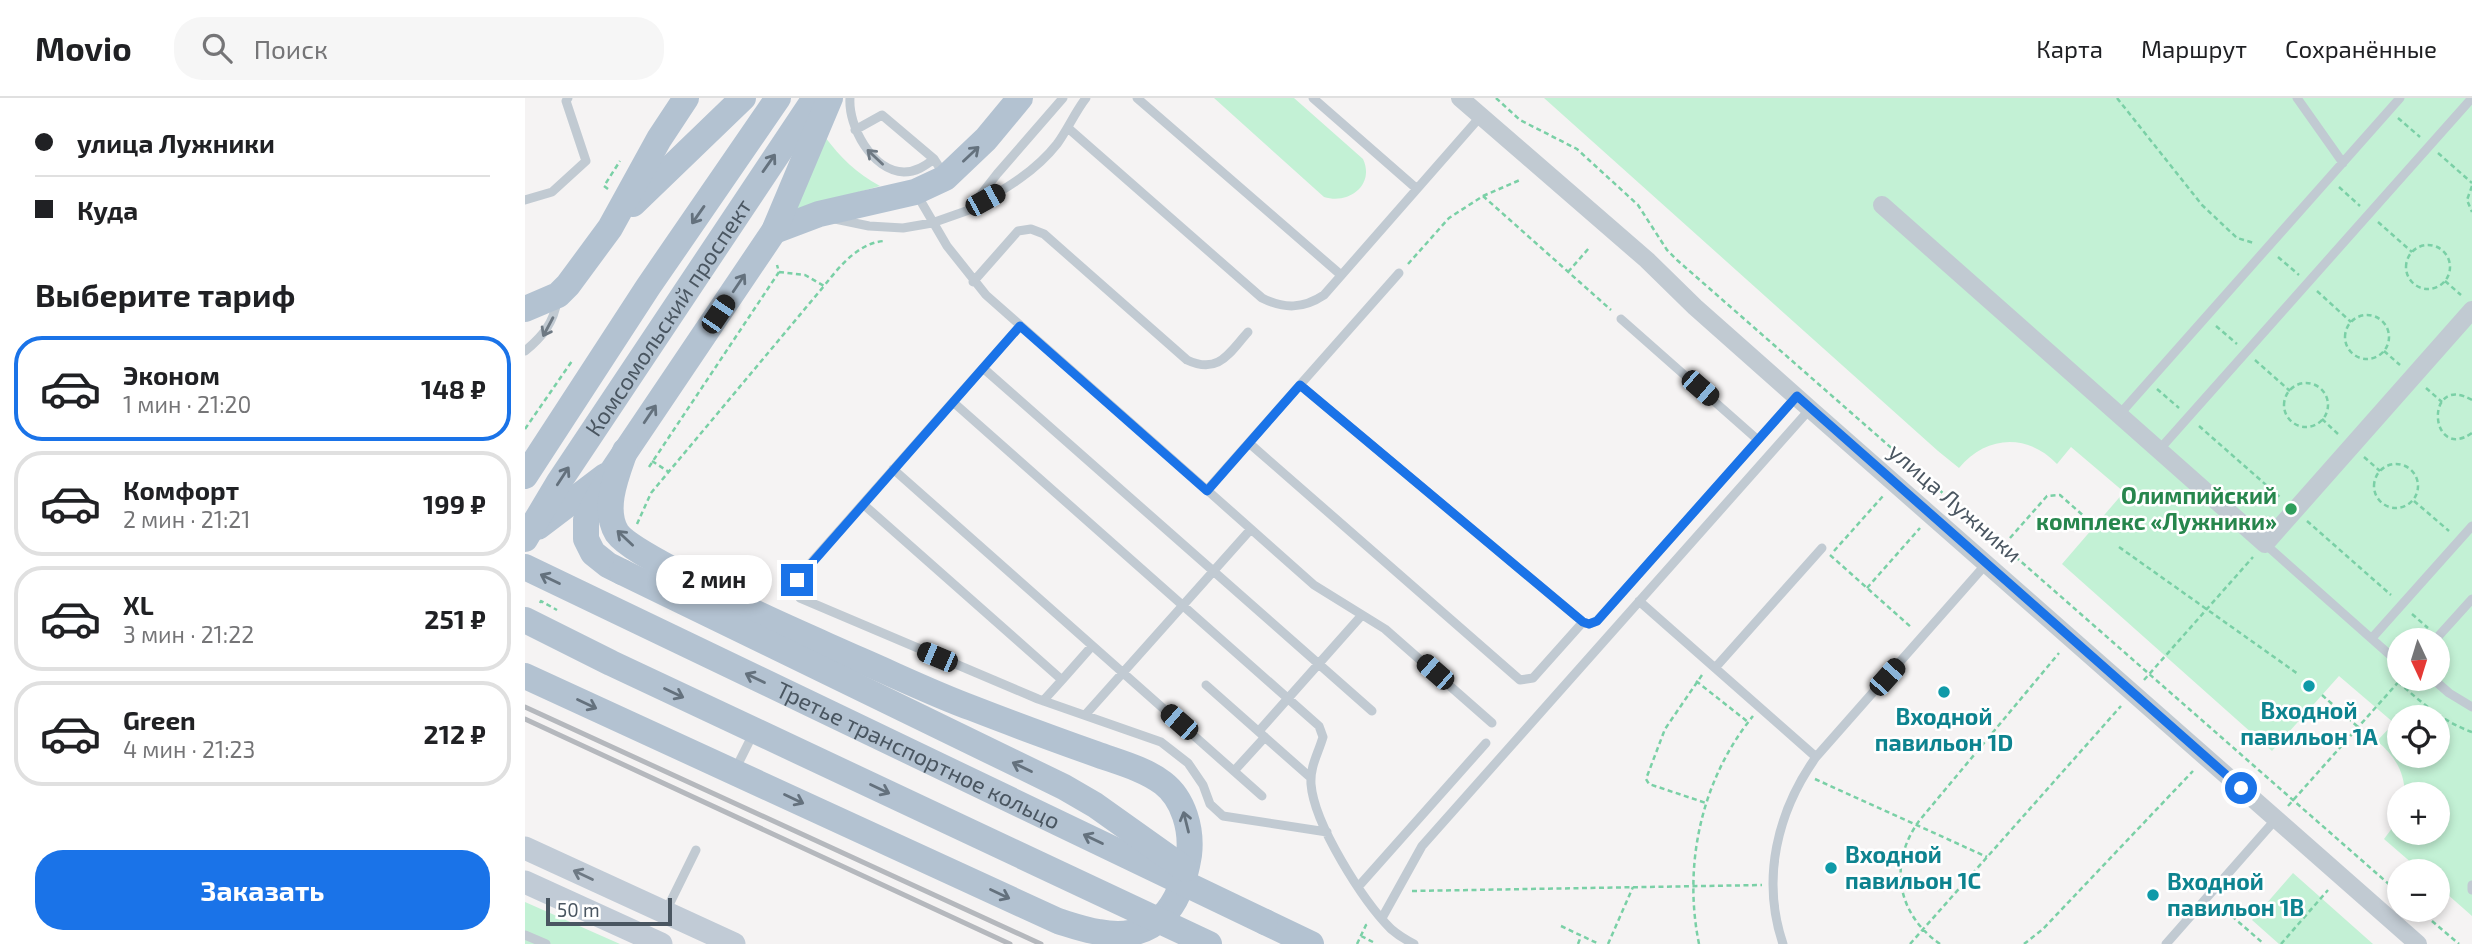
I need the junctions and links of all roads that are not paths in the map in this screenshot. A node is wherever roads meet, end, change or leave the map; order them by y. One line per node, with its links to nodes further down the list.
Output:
1 (568, 98): 24 (lane)
2 (686, 98): 29 (main road)
3 (743, 98): 29 (main road)
4 (778, 98): 51 (main road, Комсомольский проспект, one-way to 51)
5 (815, 98): 56 (main road, Комсомольский проспект, one-way to 5)
6 (830, 98): 30 (main road)
7 (850, 98): 19 (lane)
8 (1020, 98): 21 (main road, one-way to 8)
9 (1063, 98): 26 (lane)
10 (1087, 98): 18 (lane)
11 (1137, 98): 32 (lane)
12 (1313, 98): 22 (lane)
13 (1460, 98): 17 (street, улица Лужники)
14 (2297, 98): 20 (lane)
15 (2400, 98): 20 (lane)
16 (2472, 98): 48 (lane)
17 (1480, 117): 22 (lane); 44 (street, улица Лужники)
18 (1068, 128): 26 (lane); 32 (lane)
19 (855, 130): 21 (lane, one-way to 19); 21 (lane)
20 (2343, 163): 45 (lane)
21 (939, 168): 23 (main road)
22 (1417, 189): 32 (lane)
23 (915, 192): 27 (main road); 28 (lane)
24 (525, 200)
25 (1882, 205): 45 (street)
26 (969, 210): 28 (lane)
27 (820, 214): 28 (lane); 30 (main road)
28 (932, 223): 33 (lane)
29 (610, 228): 34 (main road)
30 (773, 231): 49 (main road, one-way to 30)
31 (1399, 273): 42 (lane)
32 (1341, 275)
33 (974, 282): 38 (lane); 39 (lane)
34 (558, 295): 36 (main road); 40 (lane, one-way to 40)
35 (2467, 303): 57 (street)
36 (525, 309)
37 (1621, 319): 46 (lane)
38 (1020, 326): 41 (lane); 52 (lane)
39 (1248, 332)
40 (525, 351)
41 (983, 368): 43 (lane); 61 (lane)
42 (1300, 385): 47 (lane); 67 (lane)
43 (953, 402): 50 (lane); 64 (lane)
44 (1804, 403): 46 (lane); 59 (street, улица Лужники); 63 (lane)
45 (2119, 415): 48 (street)
46 (1758, 440): 67 (lane)
47 (1249, 443): 52 (lane); 67 (lane)
48 (2159, 450): 57 (street)
49 (619, 461): 56 (main road); 77 (main road, one-way to 49); 103 (main road, one-way to 49, bridge)
50 (893, 469): 53 (lane); 71 (lane)
51 (525, 476)
52 (1207, 491): 55 (lane)
53 (863, 504): 78 (lane); 82 (lane)
54 (2472, 526): 70 (lane)
55 (1251, 529): 61 (lane); 65 (lane)
56 (526, 537)
57 (2265, 544): 70 (lane)
58 (1822, 548): 75 (lane)
59 (1987, 563): 90 (lane); 95 (street, улица Лужники)
60 (525, 568): 103 (main road, Третье транспортное кольцо, one-way to 60, bridge)
61 (1213, 571): 64 (lane); 74 (lane)
62 (2472, 599): 68 (lane)
63 (1639, 601): 75 (lane); 102 (lane)
64 (1183, 605): 76 (lane); 81 (lane)
65 (1362, 615): 74 (lane); 86 (lane)
66 (525, 620): 73 (main road, Третье транспортное кольцо, bridge)
67 (1583, 622)
68 (2446, 628)
69 (525, 630): 73 (main road, bridge)
70 (2372, 638): 72 (lane)
71 (1093, 646): 76 (lane); 78 (lane)
72 (2387, 652)
73 (611, 663): 108 (main road, Третье транспортное кольцо, one-way to 108, bridge)
74 (1318, 663): 81 (lane); 84 (lane)
75 (1713, 666): 90 (lane)
76 (1123, 673): 85 (lane); 92 (lane)
77 (525, 676)
78 (1062, 680): 82 (lane)
79 (1206, 685): 88 (lane)
80 (2448, 691): 83 (lane)
81 (1288, 698): 88 (lane); 93 (lane)
82 (1043, 701): 85 (lane)
83 (2472, 706)
84 (1373, 711)
85 (1086, 714): 96 (lane)
86 (1492, 723)
87 (758, 724): 91 (lane)
88 (1262, 734): 92 (lane); 93 (lane)
89 (1486, 743): 100 (lane)
90 (1816, 757): 111 (lane)
91 (739, 762)
92 (1234, 771): 94 (lane)
93 (1311, 778): 96 (lane)
94 (1262, 796)
95 (2276, 819): 112 (lane); 113 (street, улица Лужники)
96 (1327, 832): 100 (lane)
97 (525, 848): 101 (main road, one-way to 97)
98 (696, 850): 101 (lane)
99 (525, 882): 106 (main road)
100 (1358, 887): 102 (lane)
101 (665, 912): 107 (main road)
102 (1382, 918): 110 (lane)
103 (1265, 922): 109 (main road, Третье транспортное кольцо)
104 (525, 934): 105 (lane)
105 (546, 944)
106 (661, 944)
107 (734, 944)
108 (1209, 944)
109 (1311, 944)
110 (1414, 944)
111 (1783, 944)
112 (2166, 944)
113 (2418, 944)

